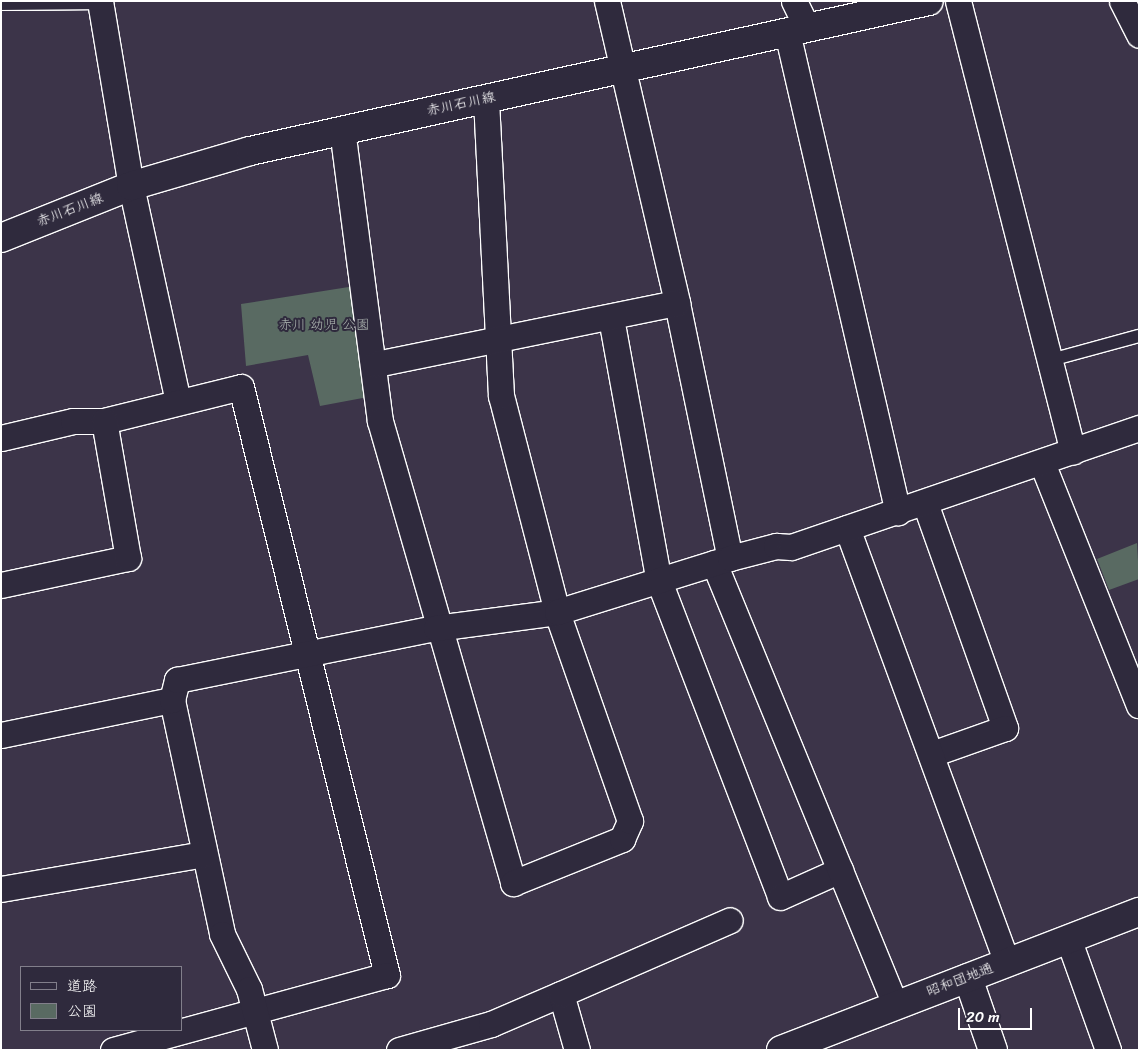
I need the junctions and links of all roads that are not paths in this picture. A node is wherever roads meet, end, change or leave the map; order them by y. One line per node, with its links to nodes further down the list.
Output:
1 (607, 1): 10 (street)
2 (794, 1): 8 (street)
3 (929, 1): 8 (street, 赤川石川線)
4 (958, 1): 19 (street)
5 (1122, 1): 9 (street)
6 (100, 2): 7 (lane); 13 (street)
7 (1, 4)
8 (797, 30): 10 (street, 赤川石川線); 28 (street)
9 (1139, 35)
10 (624, 69): 11 (street, 赤川石川線); 15 (street)
11 (486, 99): 12 (street, 赤川石川線); 18 (street)
12 (342, 129): 13 (street, 赤川石川線); 20 (street)
13 (131, 186): 14 (street, 赤川石川線); 21 (street)
14 (1, 238)
15 (677, 303): 16 (street); 30 (street)
16 (611, 318): 18 (street); 31 (street)
17 (1139, 336): 19 (lane)
18 (497, 340): 20 (street); 33 (street)
19 (1051, 360): 25 (street)
20 (376, 364): 34 (street)
21 (178, 401): 22 (street); 35 (street)
22 (104, 421): 24 (street); 32 (street)
23 (1139, 428): 25 (street)
24 (1, 438)
25 (1073, 452): 26 (street)
26 (1042, 463): 27 (street); 37 (street)
27 (925, 503): 28 (street); 39 (street)
28 (898, 512): 29 (street)
29 (847, 528): 30 (street); 39 (street)
30 (722, 560): 31 (street); 41 (street)
31 (659, 581): 33 (street); 41 (street)
32 (1, 585)
33 (557, 612): 34 (street); 34 (street)
34 (436, 628): 35 (street)
35 (310, 656): 36 (street); 50 (street)
36 (172, 700): 38 (street); 40 (street)
37 (1139, 705)
38 (1, 735)
39 (932, 754): 46 (street)
40 (204, 854): 42 (street); 50 (street)
41 (840, 870): 49 (street)
42 (1, 889)
43 (1139, 912): 45 (street, 昭和団地通)
44 (730, 920): 48 (street)
45 (1068, 938): 46 (street, 昭和団地通); 59 (street)
46 (1007, 962): 47 (street, 昭和団地通)
47 (968, 978): 49 (street, 昭和団地通); 58 (street)
48 (561, 994): 56 (street); 57 (street)
49 (895, 1005): 53 (street, 昭和団地通)
50 (252, 1011): 52 (street); 55 (street)
51 (181, 1031): 54 (street)
52 (182, 1031)
53 (792, 1048)
54 (113, 1050)
55 (265, 1050)
56 (399, 1050)
57 (577, 1050)
58 (993, 1050)
59 (1108, 1050)

